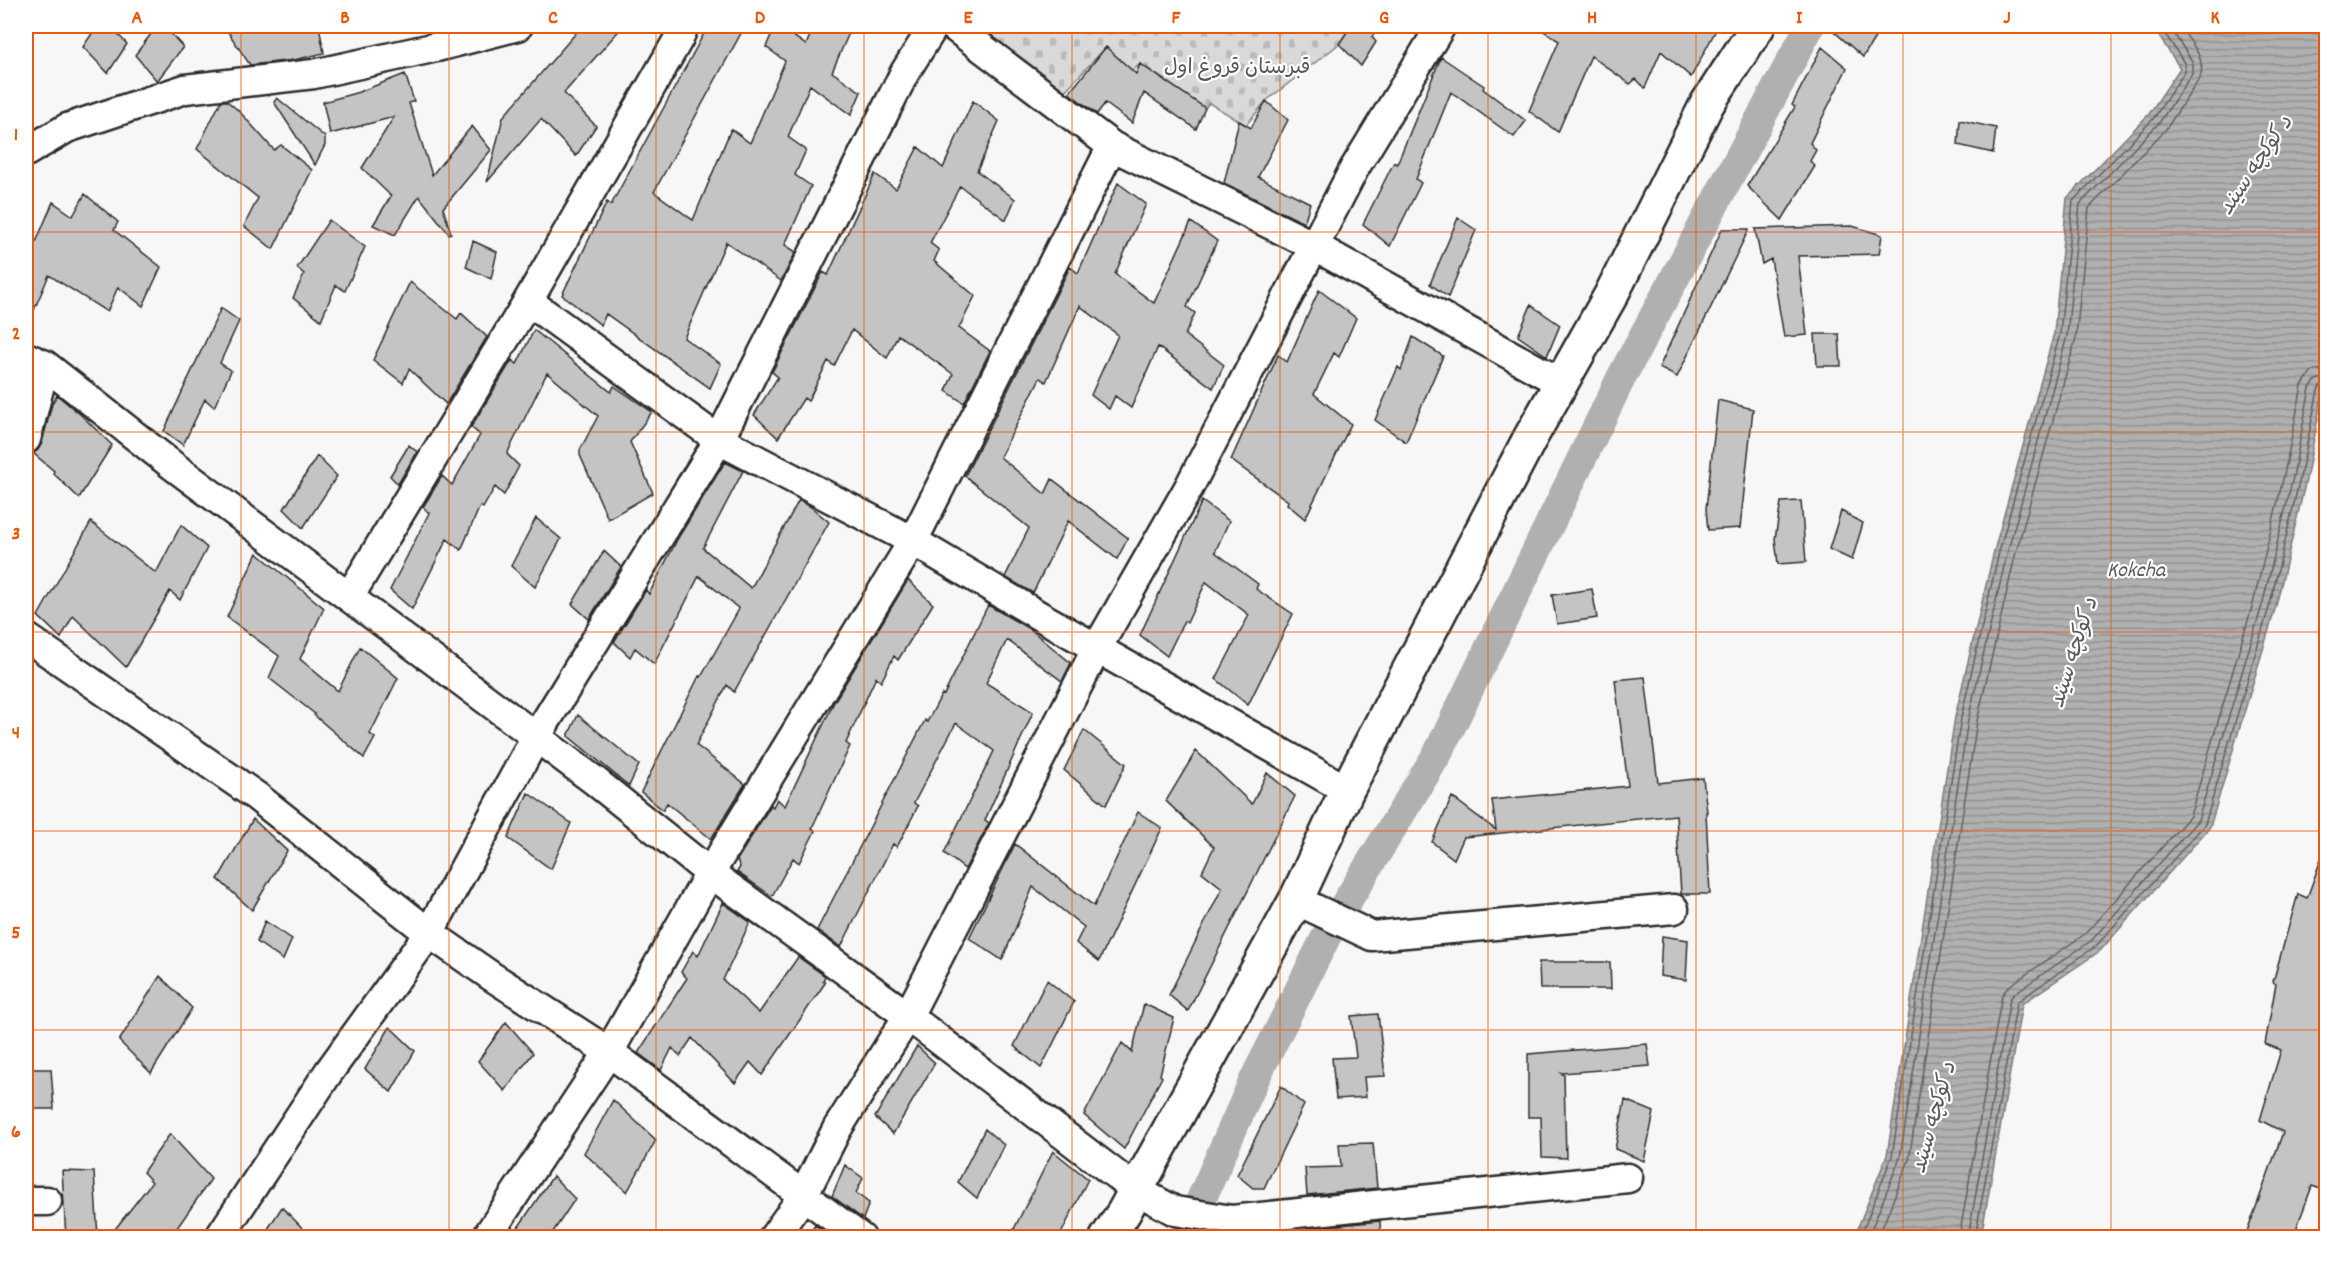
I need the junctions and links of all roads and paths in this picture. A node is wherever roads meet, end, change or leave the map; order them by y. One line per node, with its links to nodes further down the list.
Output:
1 (518, 26): 8 (street)
2 (684, 26): 10 (street)
3 (934, 26): 14 (street)
4 (953, 26): 7 (street)
5 (1441, 26): 9 (street)
6 (1758, 26): 12 (street)
7 (1112, 146): 9 (street); 15 (street)
8 (26, 152)
9 (1314, 246): 12 (street); 18 (street)
10 (528, 301): 14 (street); 16 (street)
11 (35, 361): 13 (street); 16 (street)
12 (1562, 383): 20 (street)
13 (26, 439)
14 (719, 440): 15 (street); 19 (street)
15 (913, 541): 18 (street); 21 (street)
16 (349, 597): 19 (street)
17 (26, 638): 24 (street)
18 (1097, 648): 20 (street); 25 (street)
19 (536, 737): 21 (street); 24 (street)
20 (1347, 790): 22 (street)
21 (710, 873): 25 (street); 26 (street)
22 (1296, 900): 23 (street); 28 (street)
23 (1674, 909)
24 (429, 933): 26 (street); 30 (street)
25 (908, 1016): 28 (street); 29 (street)
26 (609, 1052): 29 (street); 31 (street)
27 (1628, 1178): 28 (street)
28 (1136, 1190): 34 (street)
29 (803, 1196): 32 (street); 33 (street)
30 (219, 1238)
31 (486, 1238)
32 (773, 1238)
33 (861, 1238)
34 (1107, 1238)

